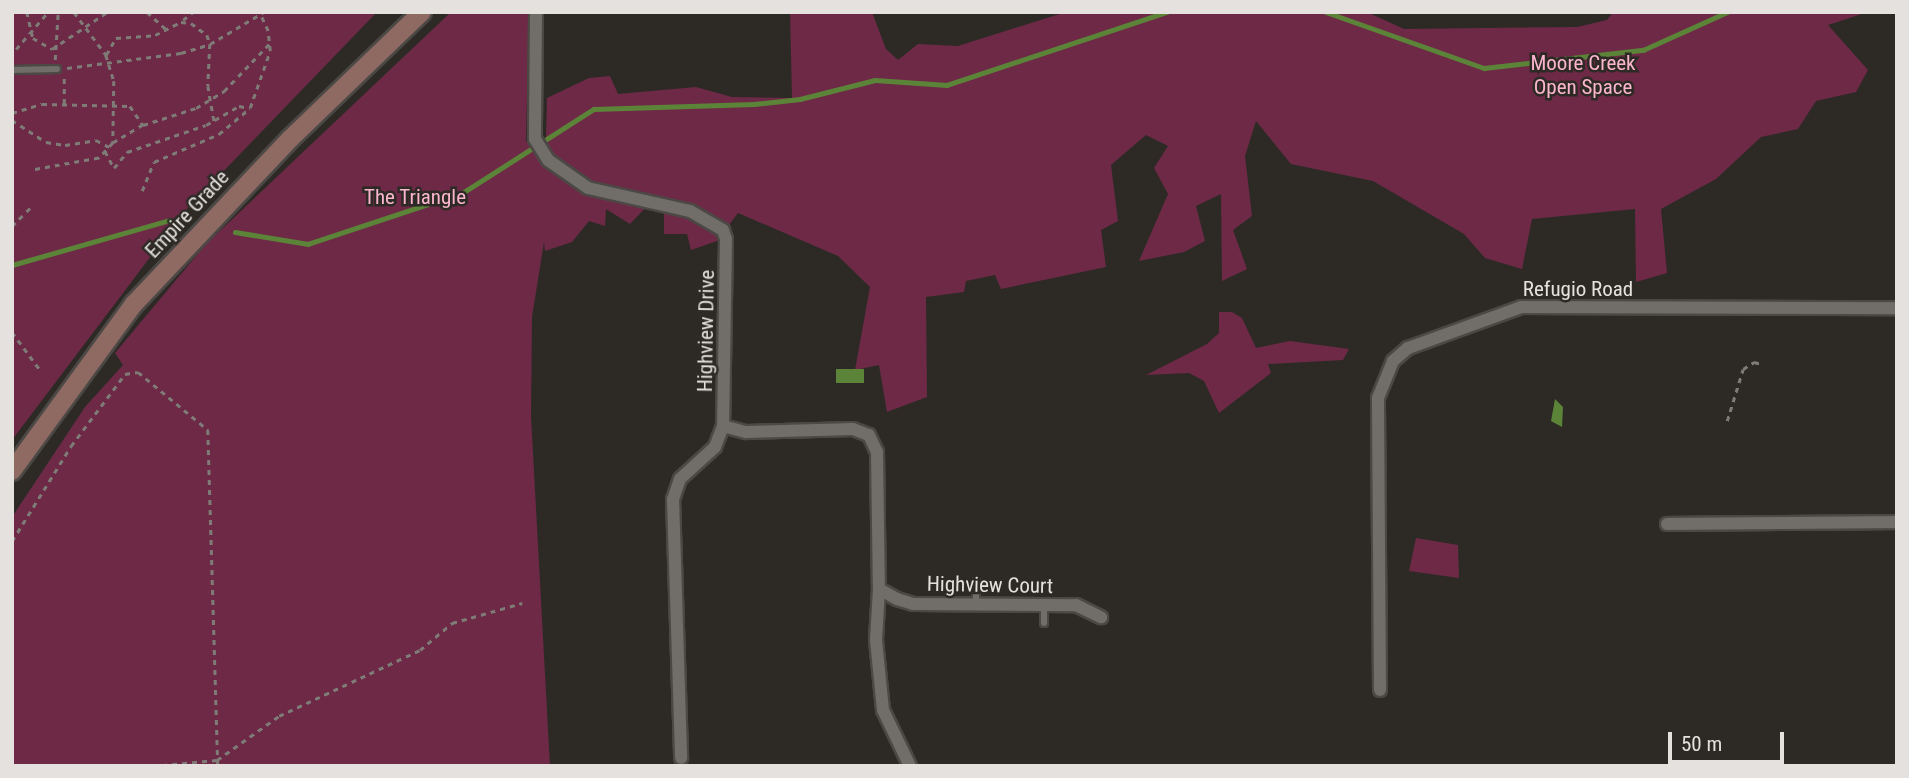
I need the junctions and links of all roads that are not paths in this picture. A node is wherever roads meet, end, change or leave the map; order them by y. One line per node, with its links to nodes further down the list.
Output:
1 (422, 12): 7 (main road, Empire Grade)
2 (536, 12): 6 (street, Highview Drive)
3 (12, 69): 4 (lane)
4 (57, 69)
5 (1897, 308): 16 (street, Refugio Road)
6 (723, 426): 11 (street); 17 (street)
7 (12, 471)
8 (1897, 522): 9 (street)
9 (1667, 524)
10 (976, 582): 12 (lane)
11 (879, 589): 12 (street, Highview Court); 18 (street)
12 (976, 604): 13 (street, Highview Court)
13 (1044, 605): 14 (street, Highview Court); 15 (lane)
14 (1101, 617)
15 (1044, 623)
16 (1380, 690)
17 (681, 758)
18 (910, 766)

